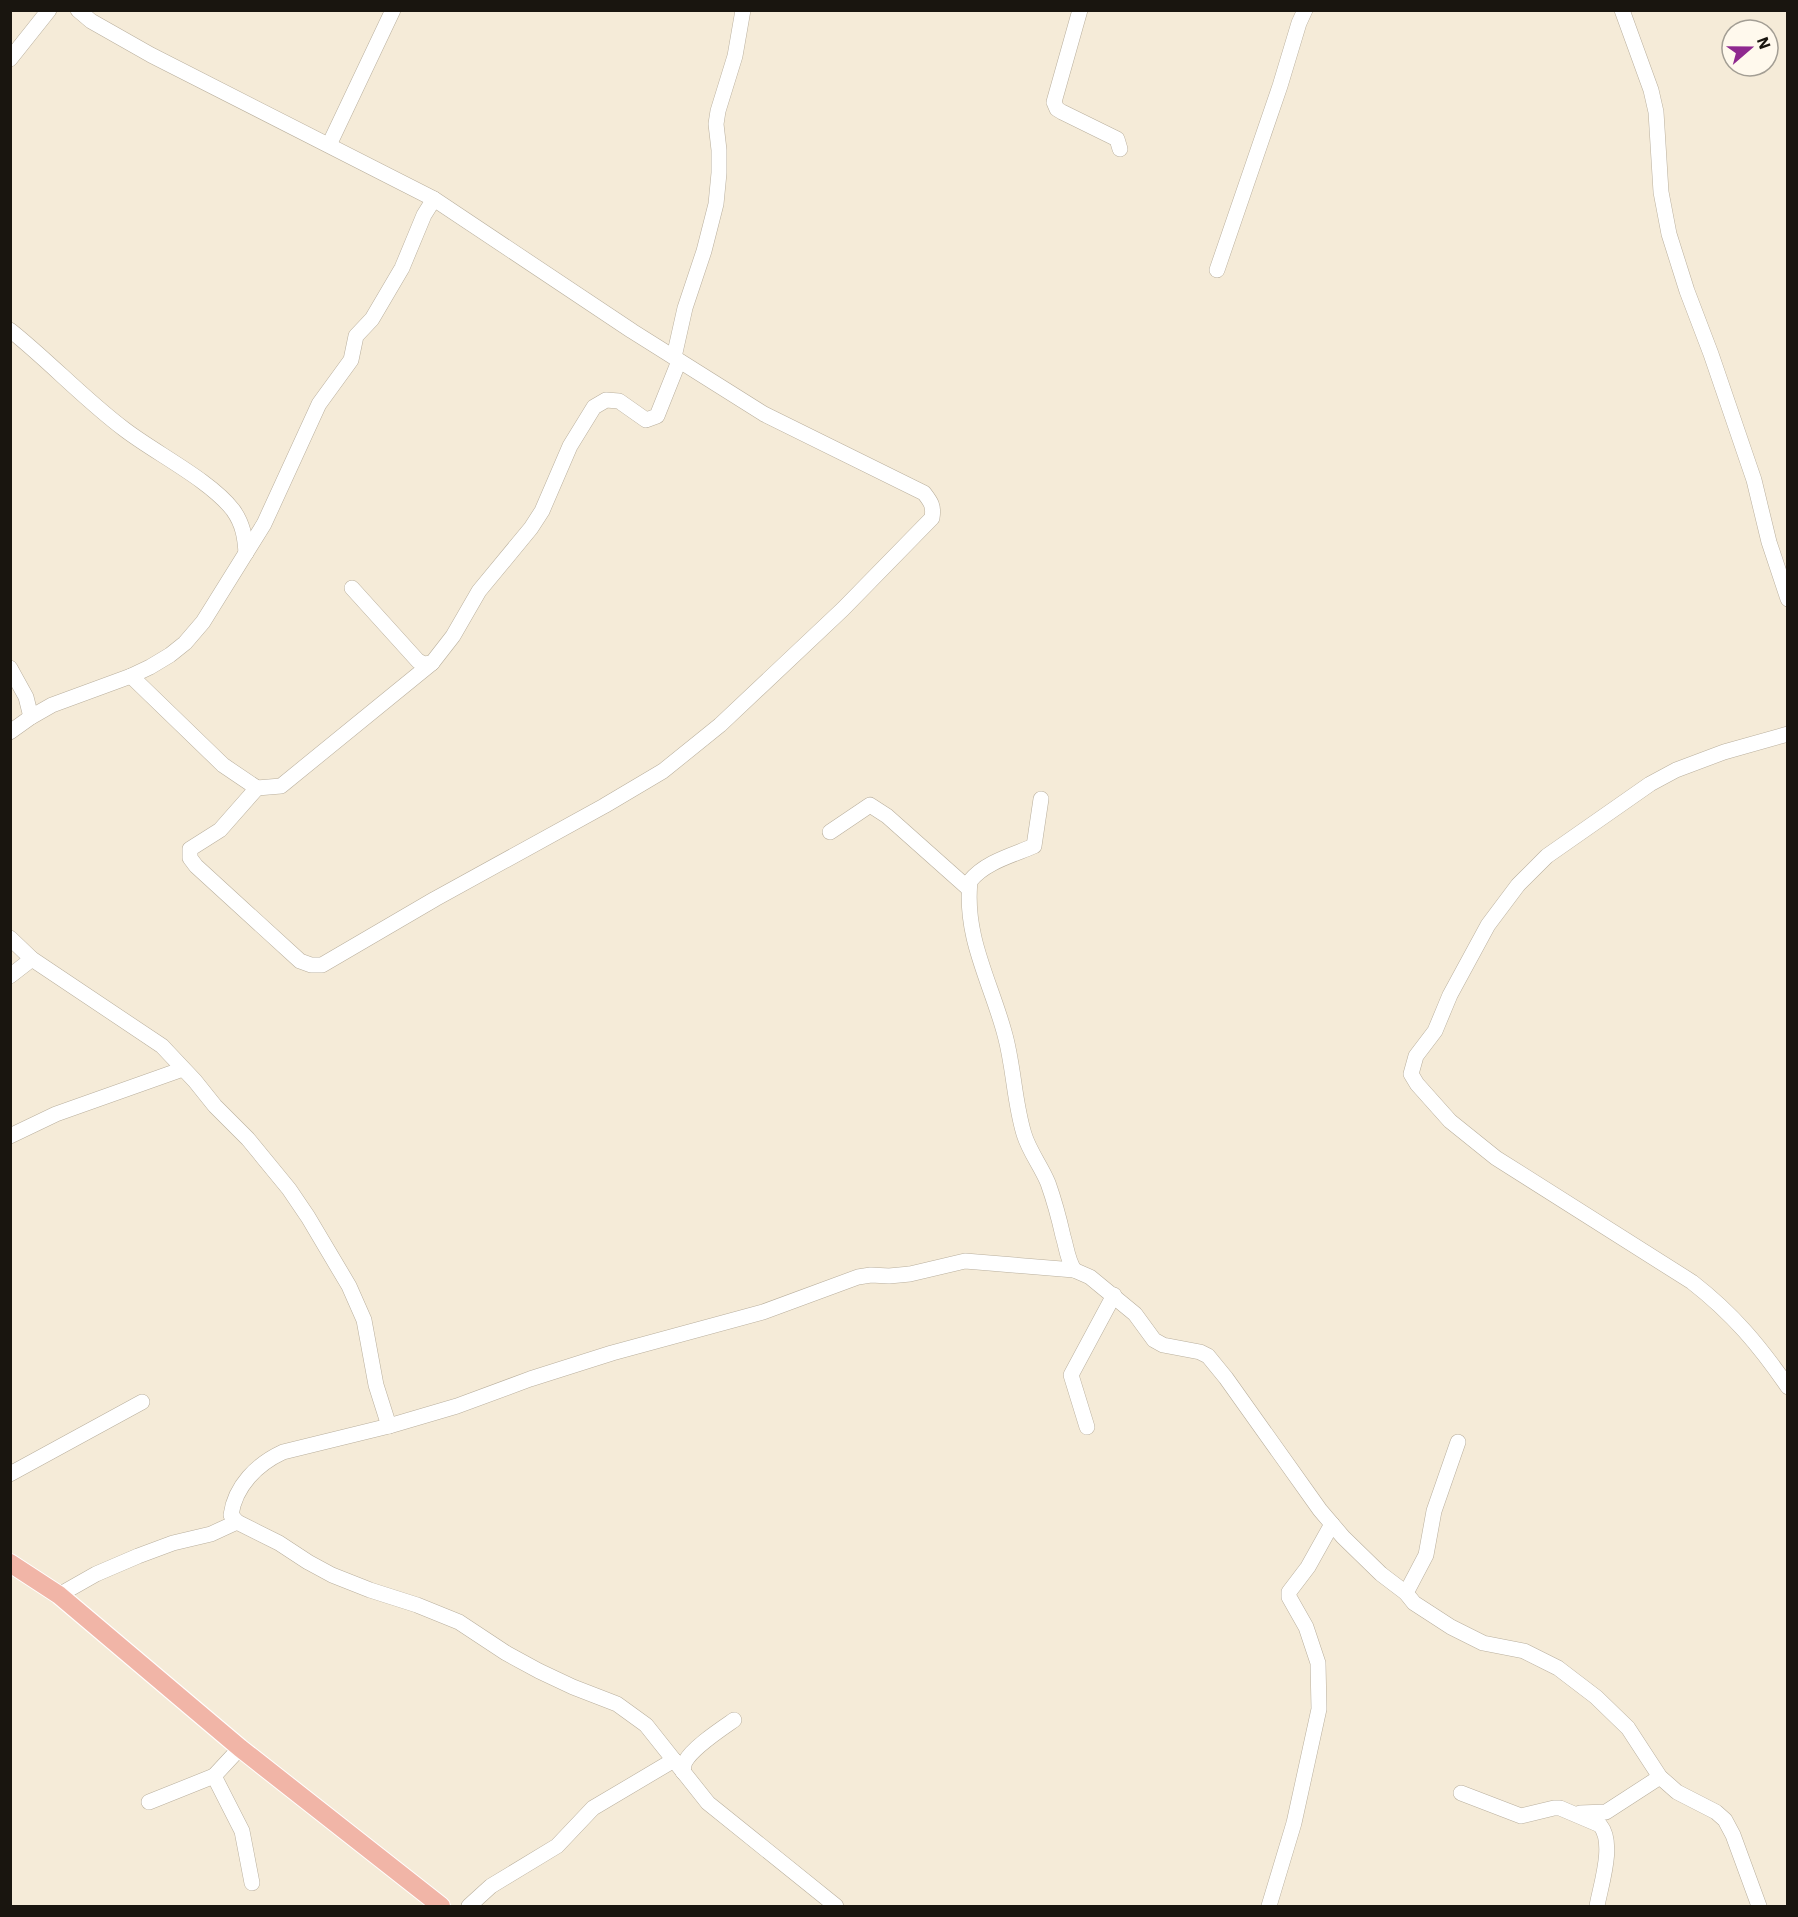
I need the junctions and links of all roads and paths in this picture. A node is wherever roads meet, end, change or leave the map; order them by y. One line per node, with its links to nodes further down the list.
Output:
1 (49, 10): 8 (street)
2 (78, 10): 9 (street)
3 (393, 10): 9 (street)
4 (743, 10): 14 (street)
5 (1080, 10): 10 (street)
6 (1305, 10): 12 (street)
7 (1622, 10): 17 (street)
8 (10, 58)
9 (329, 145): 11 (street)
10 (1120, 149)
11 (434, 199): 14 (street); 15 (street)
12 (1216, 270)
13 (10, 330): 15 (street)
14 (676, 359): 18 (street); 24 (street)
15 (246, 553): 20 (street)
16 (352, 588): 18 (street)
17 (1788, 599)
18 (432, 663): 24 (street)
19 (10, 668): 21 (street)
20 (131, 676): 21 (street); 24 (street)
21 (31, 717): 22 (street)
22 (10, 732)
23 (1788, 734): 35 (street)
24 (257, 788)
25 (1041, 799): 27 (street)
26 (830, 832): 27 (street)
27 (969, 889): 33 (street)
28 (10, 938): 29 (street)
29 (32, 959): 30 (street); 31 (street)
30 (10, 976)
31 (183, 1069): 32 (street); 37 (street)
32 (10, 1136)
33 (1074, 1270): 34 (street); 37 (street)
34 (1114, 1295): 38 (street); 42 (street)
35 (1788, 1387)
36 (142, 1402): 40 (street)
37 (389, 1426): 41 (street)
38 (1087, 1427)
39 (1458, 1442): 44 (street)
40 (10, 1474)
41 (237, 1522): 45 (street); 48 (street)
42 (1332, 1524): 44 (street); 58 (street)
43 (10, 1563): 45 (main road)
44 (1406, 1593): 50 (street)
45 (59, 1595): 47 (main road)
46 (734, 1720): 48 (street)
47 (240, 1748): 49 (street); 55 (main road)
48 (679, 1766): 56 (street); 57 (street)
49 (214, 1776): 52 (street); 54 (street)
50 (1660, 1778): 53 (street); 60 (street)
51 (1461, 1793): 53 (street)
52 (149, 1802)
53 (1574, 1814): 59 (street)
54 (252, 1883)
55 (437, 1905)
56 (469, 1906)
57 (836, 1906)
58 (1269, 1906)
59 (1597, 1906)
60 (1759, 1906)

